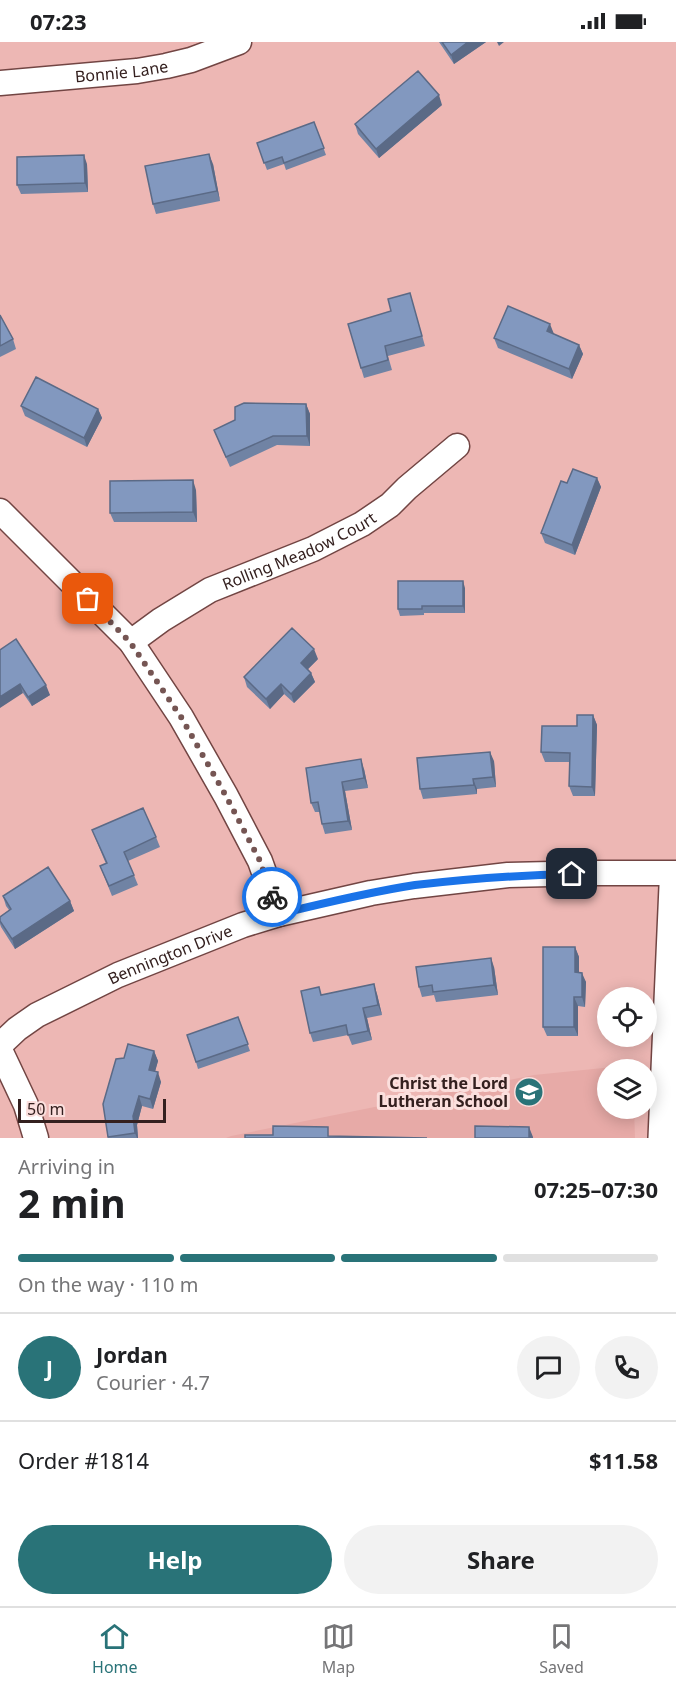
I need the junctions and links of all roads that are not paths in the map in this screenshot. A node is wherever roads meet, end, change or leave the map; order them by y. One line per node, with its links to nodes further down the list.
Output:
1 (239, 42): 2 (street, Bonnie Lane)
2 (0, 83)
3 (457, 446): 5 (street, Rolling Meadow Court)
4 (0, 511): 5 (street)
5 (130, 642): 8 (street)
6 (676, 873): 8 (street, Bennington Drive)
7 (676, 886): 12 (street)
8 (279, 914): 9 (street, Bennington Drive)
9 (0, 1045)
10 (0, 1050): 11 (street)
11 (36, 1138)
12 (665, 1138)

